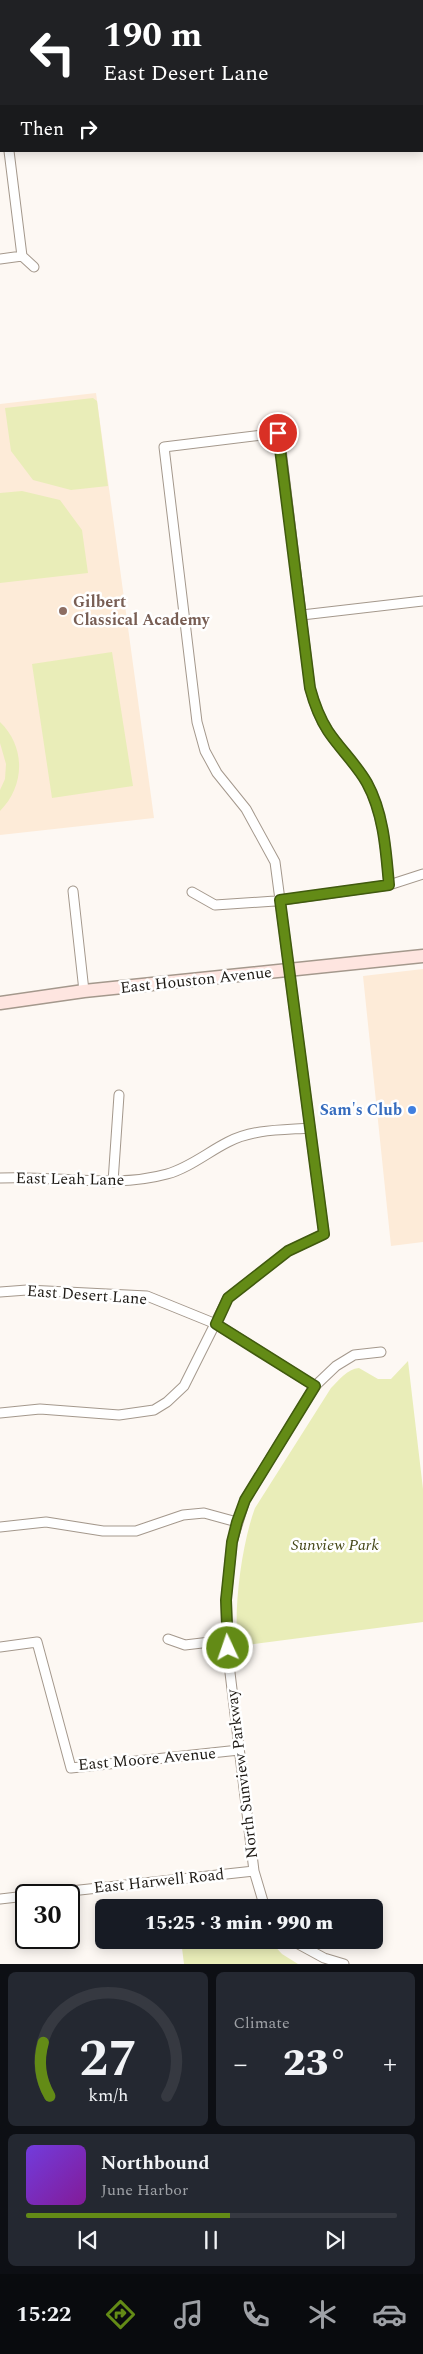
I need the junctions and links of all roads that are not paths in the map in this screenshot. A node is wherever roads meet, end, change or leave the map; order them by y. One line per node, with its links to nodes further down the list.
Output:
1 (9, 152): 2 (street)
2 (22, 256): 3 (street); 4 (street)
3 (0, 259)
4 (34, 267)
5 (423, 602): 6 (street)
6 (302, 615): 8 (street); 11 (street)
7 (423, 874): 8 (street)
8 (389, 885): 11 (street)
9 (73, 891): 14 (street)
10 (192, 892): 11 (street)
11 (280, 900): 13 (street)
12 (423, 956): 13 (street, East Houston Avenue)
13 (290, 970): 14 (street, East Houston Avenue); 17 (street)
14 (84, 992): 15 (street, East Houston Avenue)
15 (0, 1003)
16 (119, 1095): 19 (street)
17 (310, 1128): 19 (street, East Leah Lane); 21 (street)
18 (0, 1178): 19 (street, East Leah Lane)
19 (113, 1182)
20 (0, 1292): 21 (street, East Desert Lane)
21 (216, 1324): 23 (street, East Desert Lane); 24 (street)
22 (381, 1352): 23 (street)
23 (315, 1386): 25 (street, North Sunview Parkway)
24 (0, 1413)
25 (237, 1522): 26 (street); 28 (street, North Sunview Parkway)
26 (0, 1527)
27 (168, 1639): 28 (street)
28 (227, 1640): 30 (street, North Sunview Parkway)
29 (0, 1646): 30 (street, East Moore Avenue)
30 (239, 1750): 31 (street, North Sunview Parkway)
31 (254, 1871): 32 (street, East Harwell Road); 35 (street, North Sunview Parkway)
32 (80, 1890)
33 (15, 1897): 34 (street)
34 (0, 1899)
35 (262, 1899)
36 (308, 1949): 37 (street)
37 (344, 1964)

